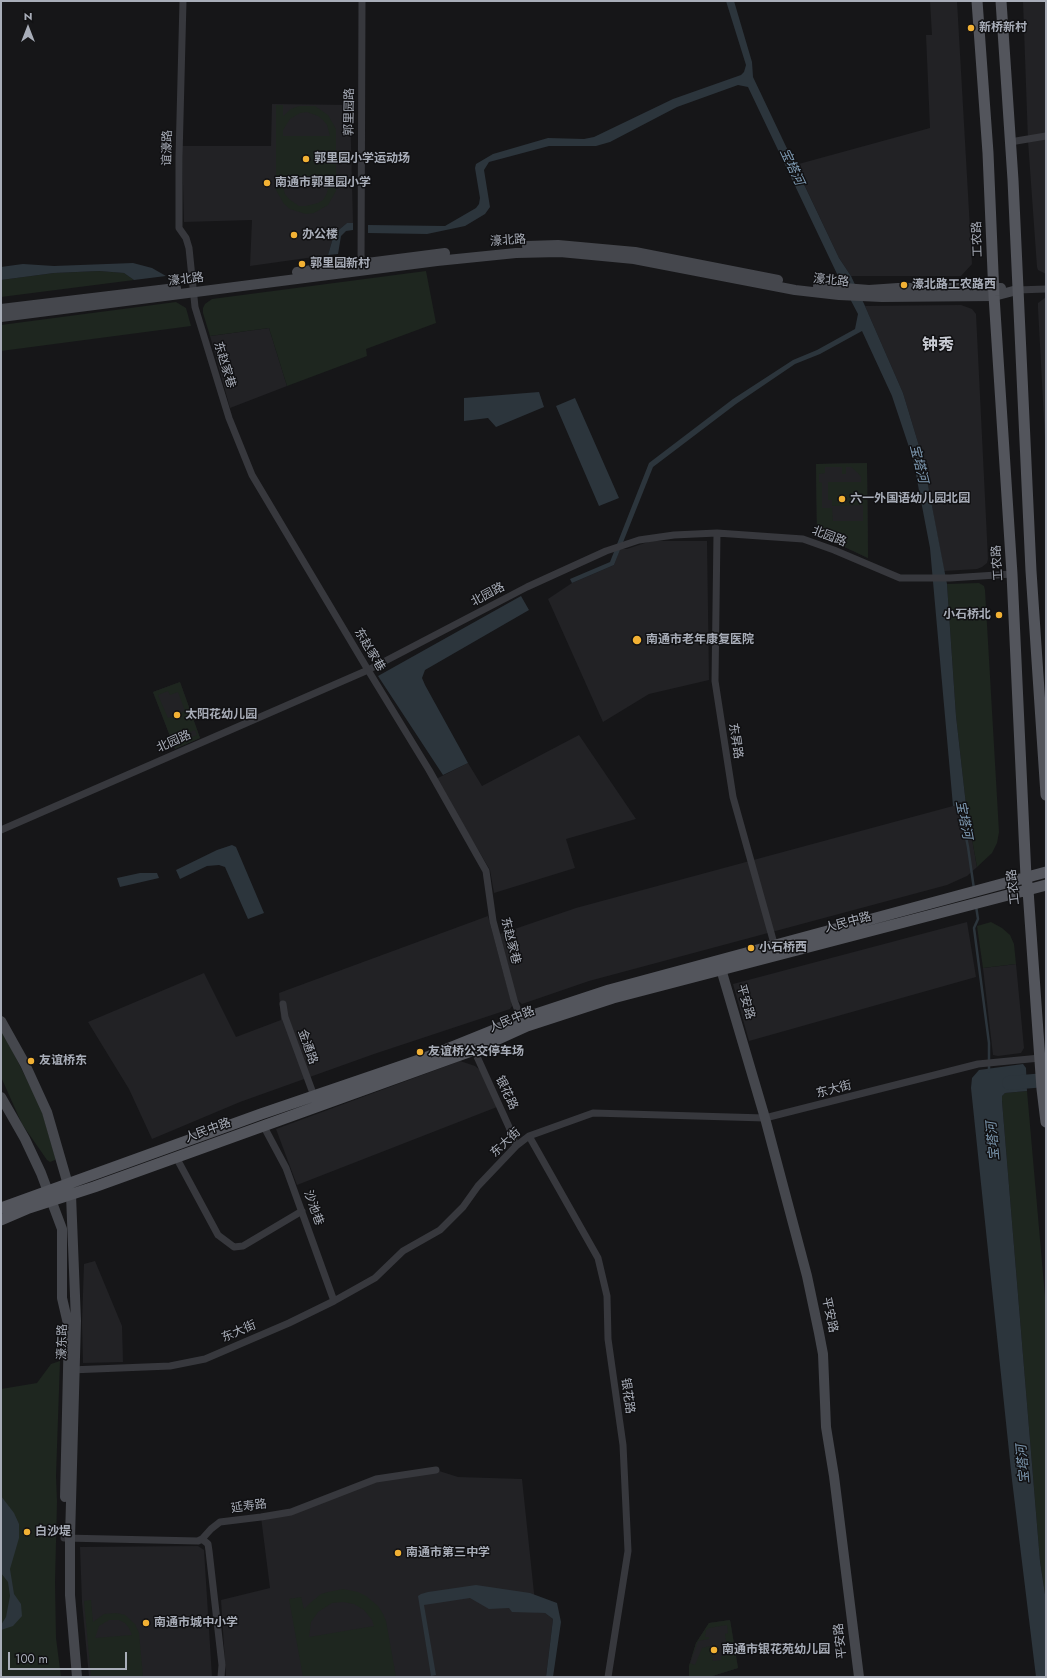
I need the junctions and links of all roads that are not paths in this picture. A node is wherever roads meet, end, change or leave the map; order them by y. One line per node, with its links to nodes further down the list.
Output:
1 (183, 1): 8 (street, 谊濠路)
2 (362, 1): 7 (street, 郭里园路)
3 (977, 1): 11 (main road, 工农路)
4 (1001, 1): 6 (main road)
5 (1046, 136): 6 (street)
6 (1010, 142): 10 (main road)
7 (361, 267): 8 (street, 濠北路); 11 (street, 濠北路)
8 (193, 289): 12 (street, 濠北路); 13 (street, 濠北路); 16 (street, 东赵家巷)
9 (1046, 289): 10 (street, 濠北路)
10 (1017, 290): 11 (street, 濠北路); 17 (main road)
11 (994, 292): 15 (main road, 工农路)
12 (1, 309)
13 (1, 317)
14 (716, 533): 15 (street, 北园路); 16 (street, 北园路); 25 (street, 东昇路)
15 (1012, 574): 20 (main road, 工农路)
16 (368, 670): 18 (street, 北园路); 28 (street, 东赵家巷)
17 (1046, 795)
18 (1, 830)
19 (1046, 872): 20 (main road, 人民中路)
20 (1026, 878): 22 (main road, 工农路); 23 (main road, 人民中路)
21 (1046, 885): 22 (main road, 人民中路)
22 (1028, 890): 23 (main road, 人民中路); 31 (main road, 工农路)
23 (983, 895): 24 (main road, 人民中路)
24 (964, 900): 25 (main road, 人民中路); 26 (main road, 人民中路)
25 (775, 946): 28 (main road, 人民中路)
26 (721, 969): 30 (main road, 人民中路); 35 (street, 平安路)
27 (283, 1004): 32 (street, 金通路)
28 (521, 1019): 32 (main road, 人民中路)
29 (1, 1021): 40 (street, 濠东路)
30 (474, 1050): 36 (main road, 人民中路); 38 (street, 银花路)
31 (1040, 1062): 34 (main road, 工农路); 35 (street, 东大街)
32 (314, 1096): 40 (main road, 人民中路)
33 (1, 1098): 41 (street, 濠东路)
34 (1046, 1116)
35 (765, 1118): 37 (street, 东大街); 56 (street, 平安路)
36 (263, 1125): 39 (main road, 人民中路); 45 (street, 沙池巷)
37 (529, 1136): 38 (street, 东大街); 55 (street, 银花路)
38 (516, 1146): 47 (street, 东大街)
39 (176, 1157): 42 (main road, 人民中路); 45 (street)
40 (68, 1184): 41 (main road, 人民中路); 42 (street, 濠东路)
41 (48, 1190): 43 (street, 濠东路); 44 (main road, 人民中路)
42 (71, 1195): 43 (main road, 人民中路); 48 (street, 濠东路)
43 (52, 1202): 46 (main road, 人民中路); 48 (street, 濠东路)
44 (1, 1208)
45 (302, 1211): 47 (street, 沙池巷)
46 (1, 1220)
47 (334, 1302): 48 (street, 东大街)
48 (72, 1373): 50 (street, 濠东路)
49 (436, 1470): 51 (street, 延寿路)
50 (67, 1538): 51 (street); 52 (street, 濠东路); 53 (street, 濠东路)
51 (202, 1539): 54 (street)
52 (70, 1677)
53 (76, 1677)
54 (221, 1677)
55 (608, 1677)
56 (858, 1677)

